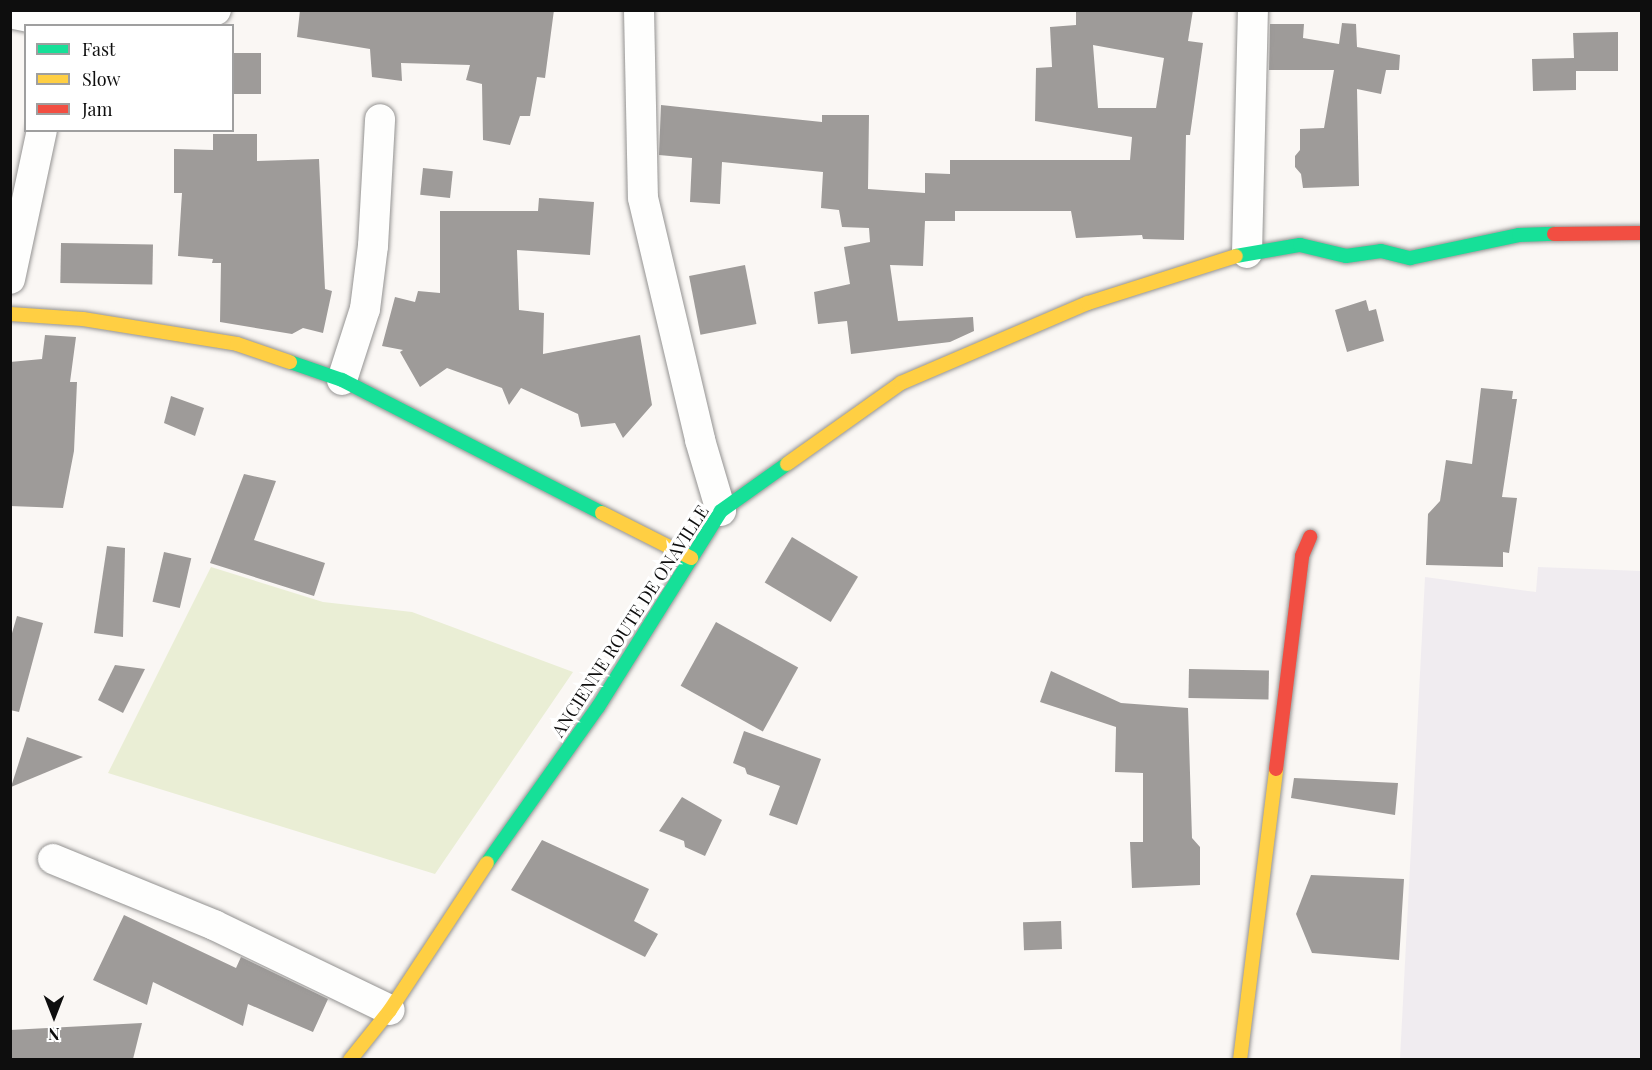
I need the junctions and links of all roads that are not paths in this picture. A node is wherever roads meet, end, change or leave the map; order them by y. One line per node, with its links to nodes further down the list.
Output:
1 (216, 10): 6 (street)
2 (639, 10): 14 (street)
3 (1253, 10): 10 (street)
4 (10, 13): 5 (street)
5 (61, 24)
6 (83, 24)
7 (380, 119): 13 (street)
8 (42, 132): 11 (street)
9 (1641, 233): 10 (street, ANCIENNE ROUTE DE ONAVILLE)
10 (1247, 253): 14 (street, ANCIENNE ROUTE DE ONAVILLE)
11 (10, 279)
12 (10, 314): 13 (street)
13 (342, 380): 16 (street)
14 (721, 511): 16 (street, ANCIENNE ROUTE DE ONAVILLE)
15 (1310, 537): 20 (street)
16 (691, 558): 18 (street, ANCIENNE ROUTE DE ONAVILLE)
17 (53, 859): 18 (street)
18 (390, 1010): 19 (street, ANCIENNE ROUTE DE ONAVILLE)
19 (350, 1059)
20 (1240, 1059)

